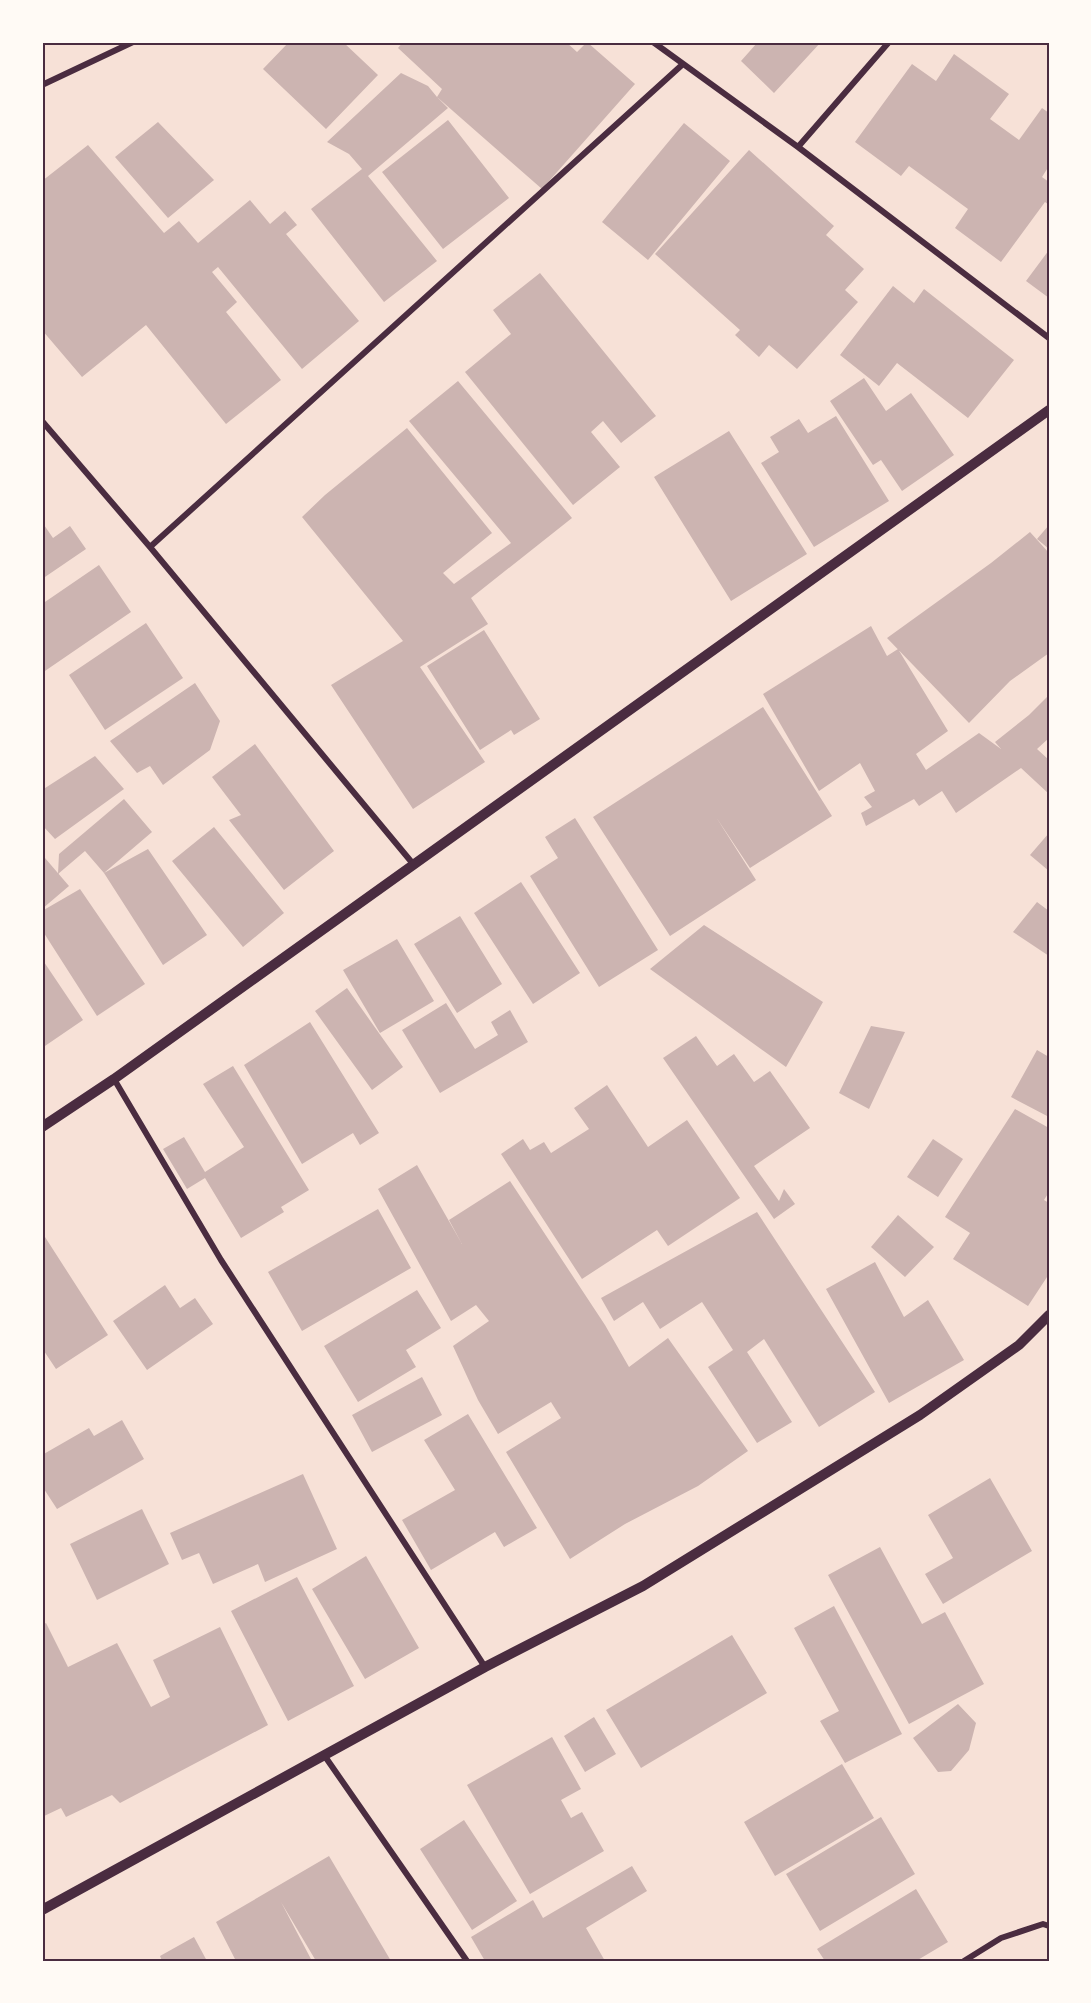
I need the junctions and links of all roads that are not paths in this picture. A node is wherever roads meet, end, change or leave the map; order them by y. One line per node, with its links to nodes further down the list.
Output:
1 (133, 42): 5 (street)
2 (652, 42): 4 (street)
3 (889, 42): 6 (street)
4 (683, 64): 6 (street); 10 (street)
5 (42, 85)
6 (798, 147): 7 (street)
7 (1049, 338)
8 (1049, 410): 11 (street)
9 (42, 421): 10 (street)
10 (150, 547): 11 (street)
11 (414, 864): 12 (street)
12 (114, 1079): 13 (street); 15 (street)
13 (42, 1128)
14 (1049, 1315): 15 (street)
15 (485, 1667): 16 (street)
16 (324, 1755): 17 (street); 19 (street)
17 (42, 1910)
18 (1046, 1925): 20 (street)
19 (467, 1961)
20 (964, 1961)

